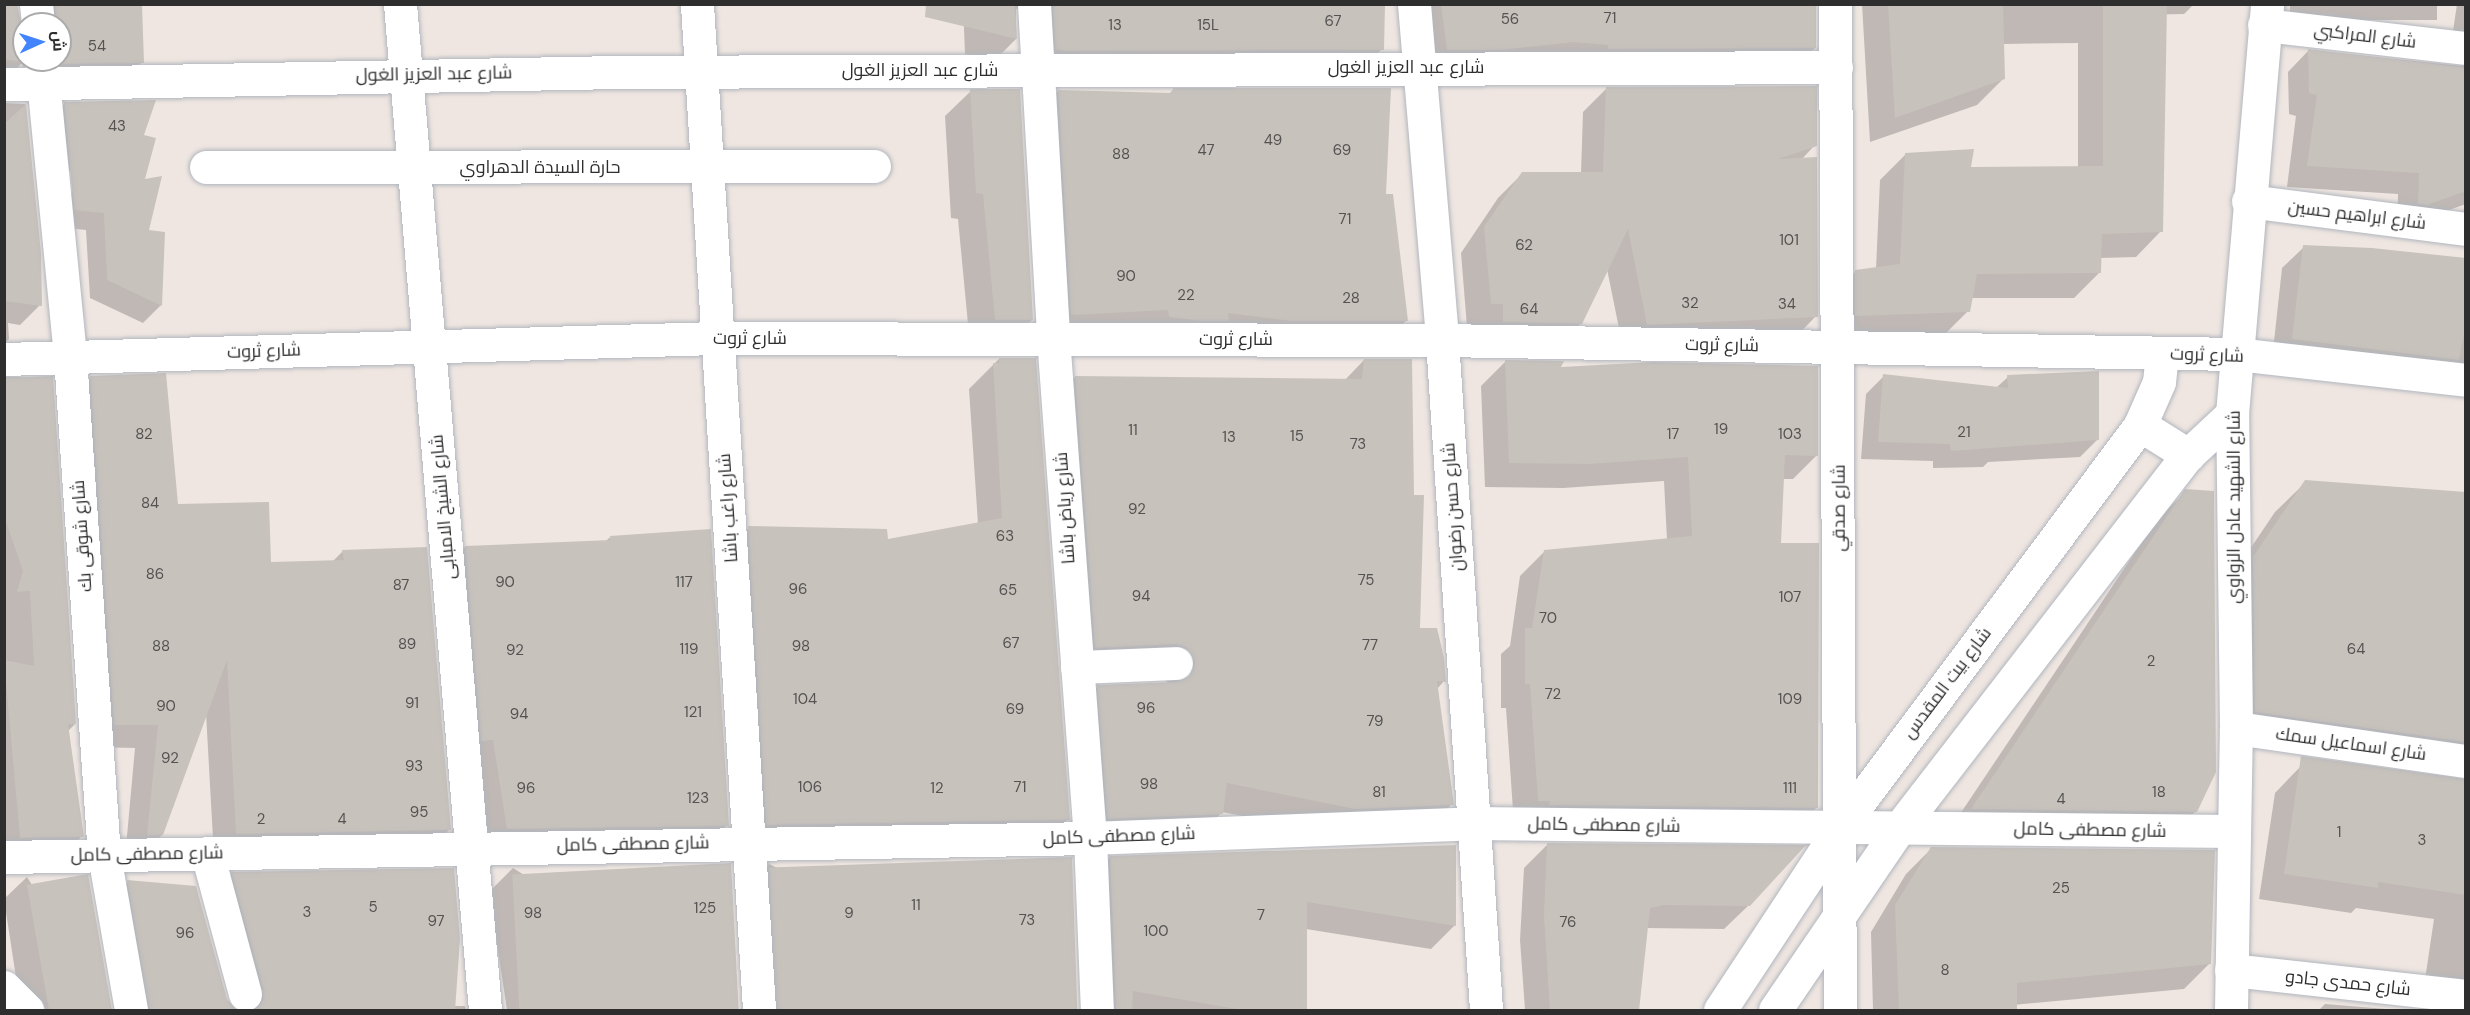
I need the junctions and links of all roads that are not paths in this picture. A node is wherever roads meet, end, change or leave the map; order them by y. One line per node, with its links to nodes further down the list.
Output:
1 (400, 4): 15 (street, شارع الشيخ الامبابى)
2 (697, 4): 12 (street, شارع راغب باشا)
3 (1034, 4): 10 (street, شارع رياض باشا)
4 (1414, 4): 8 (street, شارع حسن رضوان)
5 (1835, 4): 9 (street, شارع صدقي)
6 (2265, 15): 7 (street, شارع المراكبي); 21 (street, شارع الشهيد عادل الزواوي)
7 (2466, 48)
8 (1419, 67): 9 (street, شارع عبد العزيز الغول); 10 (street, شارع عبد العزيز الغول); 25 (street, شارع حسن رضوان)
9 (1836, 67): 27 (street, شارع صدقي)
10 (1037, 69): 12 (street, شارع عبد العزيز الغول); 23 (street, شارع رياض باشا)
11 (72, 71): 15 (street, شارع عبد العزيز الغول)
12 (701, 71): 15 (street, شارع عبد العزيز الغول); 20 (street, شارع راغب باشا)
13 (40, 72): 16 (street, شارع عبد العزيز الغول)
14 (43, 72): 30 (street, شارع شوقى بك)
15 (405, 74): 19 (street, شارع الشيخ الامبابى)
16 (4, 84)
17 (874, 166): 20 (street, حارة السيدة الدهراوي)
18 (206, 167): 19 (street, حارة السيدة الدهراوي)
19 (414, 167): 20 (street, حارة السيدة الدهراوي); 26 (street, شارع الشيخ الامبابى)
20 (707, 167): 24 (street, شارع راغب باشا)
21 (2248, 201): 22 (street, شارع ابراهيم حسين); 29 (street, شارع الشهيد عادل الزواوي)
22 (2466, 229)
23 (1053, 337): 24 (street, شارع ثروت); 25 (street, شارع ثروت); 37 (street, شارع رياض باشا)
24 (717, 338): 26 (street, شارع ثروت); 45 (street, شارع راغب باشا)
25 (1442, 340): 27 (street, شارع ثروت); 40 (street, شارع حسن رضوان)
26 (429, 346): 30 (street, شارع ثروت); 46 (street, شارع الشيخ الامبابى)
27 (1838, 347): 28 (street, شارع ثروت); 41 (street, شارع صدقي)
28 (2162, 353): 29 (street, شارع ثروت); 34 (street, شارع بيت المقدس)
29 (2236, 354): 32 (street, شارع ثروت); 33 (street, شارع الشهيد عادل الزواوي)
30 (70, 357): 31 (street, شارع ثروت); 48 (street, شارع شوقى بك)
31 (4, 359)
32 (2466, 380)
33 (2232, 414): 35 (street); 38 (street, شارع الشهيد عادل الزواوي)
34 (2140, 425): 35 (street); 41 (street, شارع بيت المقدس)
35 (2188, 455): 42 (street)
36 (1176, 663): 37 (street)
37 (1077, 667): 44 (street, شارع رياض باشا)
38 (2236, 728): 39 (street, شارع اسماعيل سمك); 43 (street, شارع الشهيد عادل الزواوي)
39 (2466, 761)
40 (1474, 823): 41 (street, شارع مصطفى كامل); 44 (street, شارع مصطفى كامل); 60 (street, شارع حسن رضوان)
41 (1841, 827): 42 (street, شارع مصطفى كامل); 50 (street, شارع صدقي); 61 (street, شارع بيت المقدس)
42 (1900, 827): 43 (street, شارع مصطفى كامل); 50 (street)
43 (2232, 831): 51 (street, شارع الشهيد عادل الزواوي)
44 (1090, 838): 45 (street, شارع مصطفى كامل); 59 (street, شارع رياض باشا)
45 (748, 842): 46 (street, شارع مصطفى كامل); 58 (street, شارع راغب باشا)
46 (472, 847): 47 (street, شارع مصطفى كامل); 57 (street, شارع الشيخ الامبابى)
47 (207, 853): 48 (street, شارع مصطفى كامل); 53 (street)
48 (104, 855): 49 (street, شارع مصطفى كامل); 56 (street, شارع شوقى بك)
49 (4, 857)
50 (1839, 916): 62 (street); 63 (street, شارع صدقي)
51 (2231, 970): 54 (street, شارع حمدى جادو); 64 (street, شارع الشهيد عادل الزواوي)
52 (4, 987): 55 (street)
53 (245, 994)
54 (2466, 996)
55 (27, 1011)
56 (131, 1011)
57 (485, 1011)
58 (759, 1011)
59 (1097, 1011)
60 (1486, 1011)
61 (1720, 1011)
62 (1775, 1011)
63 (1840, 1011)
64 (2231, 1011)

